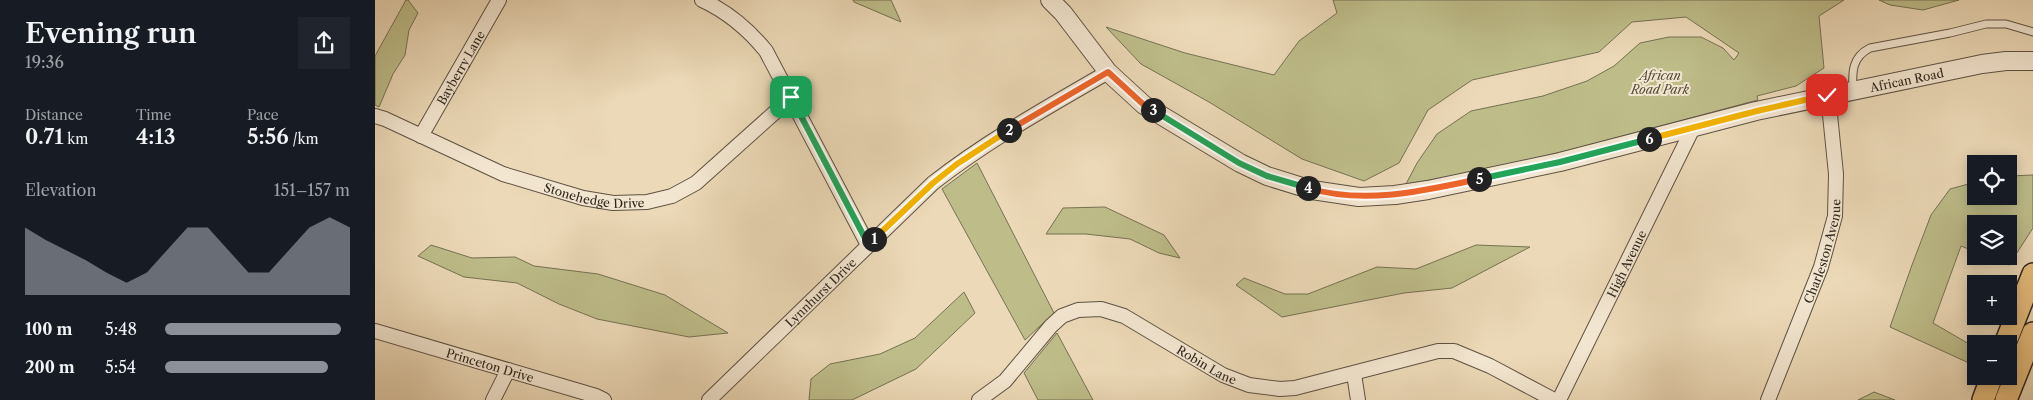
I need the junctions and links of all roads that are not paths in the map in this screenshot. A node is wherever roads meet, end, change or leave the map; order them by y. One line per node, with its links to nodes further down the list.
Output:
1 (499, 0): 12 (street, Bayberry Lane)
2 (702, 0): 9 (street)
3 (1050, 0): 6 (street, African Road)
4 (2033, 32): 7 (lane)
5 (2033, 61): 7 (street, African Road)
6 (1108, 72): 11 (street, African Road); 13 (street, Lynnhurst Drive)
7 (1853, 90): 8 (street, African Road)
8 (1827, 95): 11 (street, African Road); 28 (street, Charleston Avenue)
9 (791, 97): 12 (street, Stonehedge Drive); 13 (street)
10 (375, 116): 12 (street, Stonehedge Drive)
11 (1693, 128): 27 (street, High Avenue)
12 (421, 136)
13 (868, 244): 21 (street, Lynnhurst Drive)
14 (2033, 274): 17 (main road)
15 (375, 331): 18 (street, Princeton Drive)
16 (2033, 333): 30 (main road)
17 (2009, 335)
18 (508, 370): 22 (street); 23 (street, Princeton Drive)
19 (1354, 374): 24 (street, Robin Lane); 25 (street); 26 (street, Robin Lane)
20 (1989, 385): 29 (main road)
21 (714, 398)
22 (493, 400)
23 (604, 400)
24 (979, 400)
25 (1358, 400)
26 (1554, 400)
27 (1559, 400)
28 (1768, 400)
29 (1983, 400)
30 (2006, 400)

